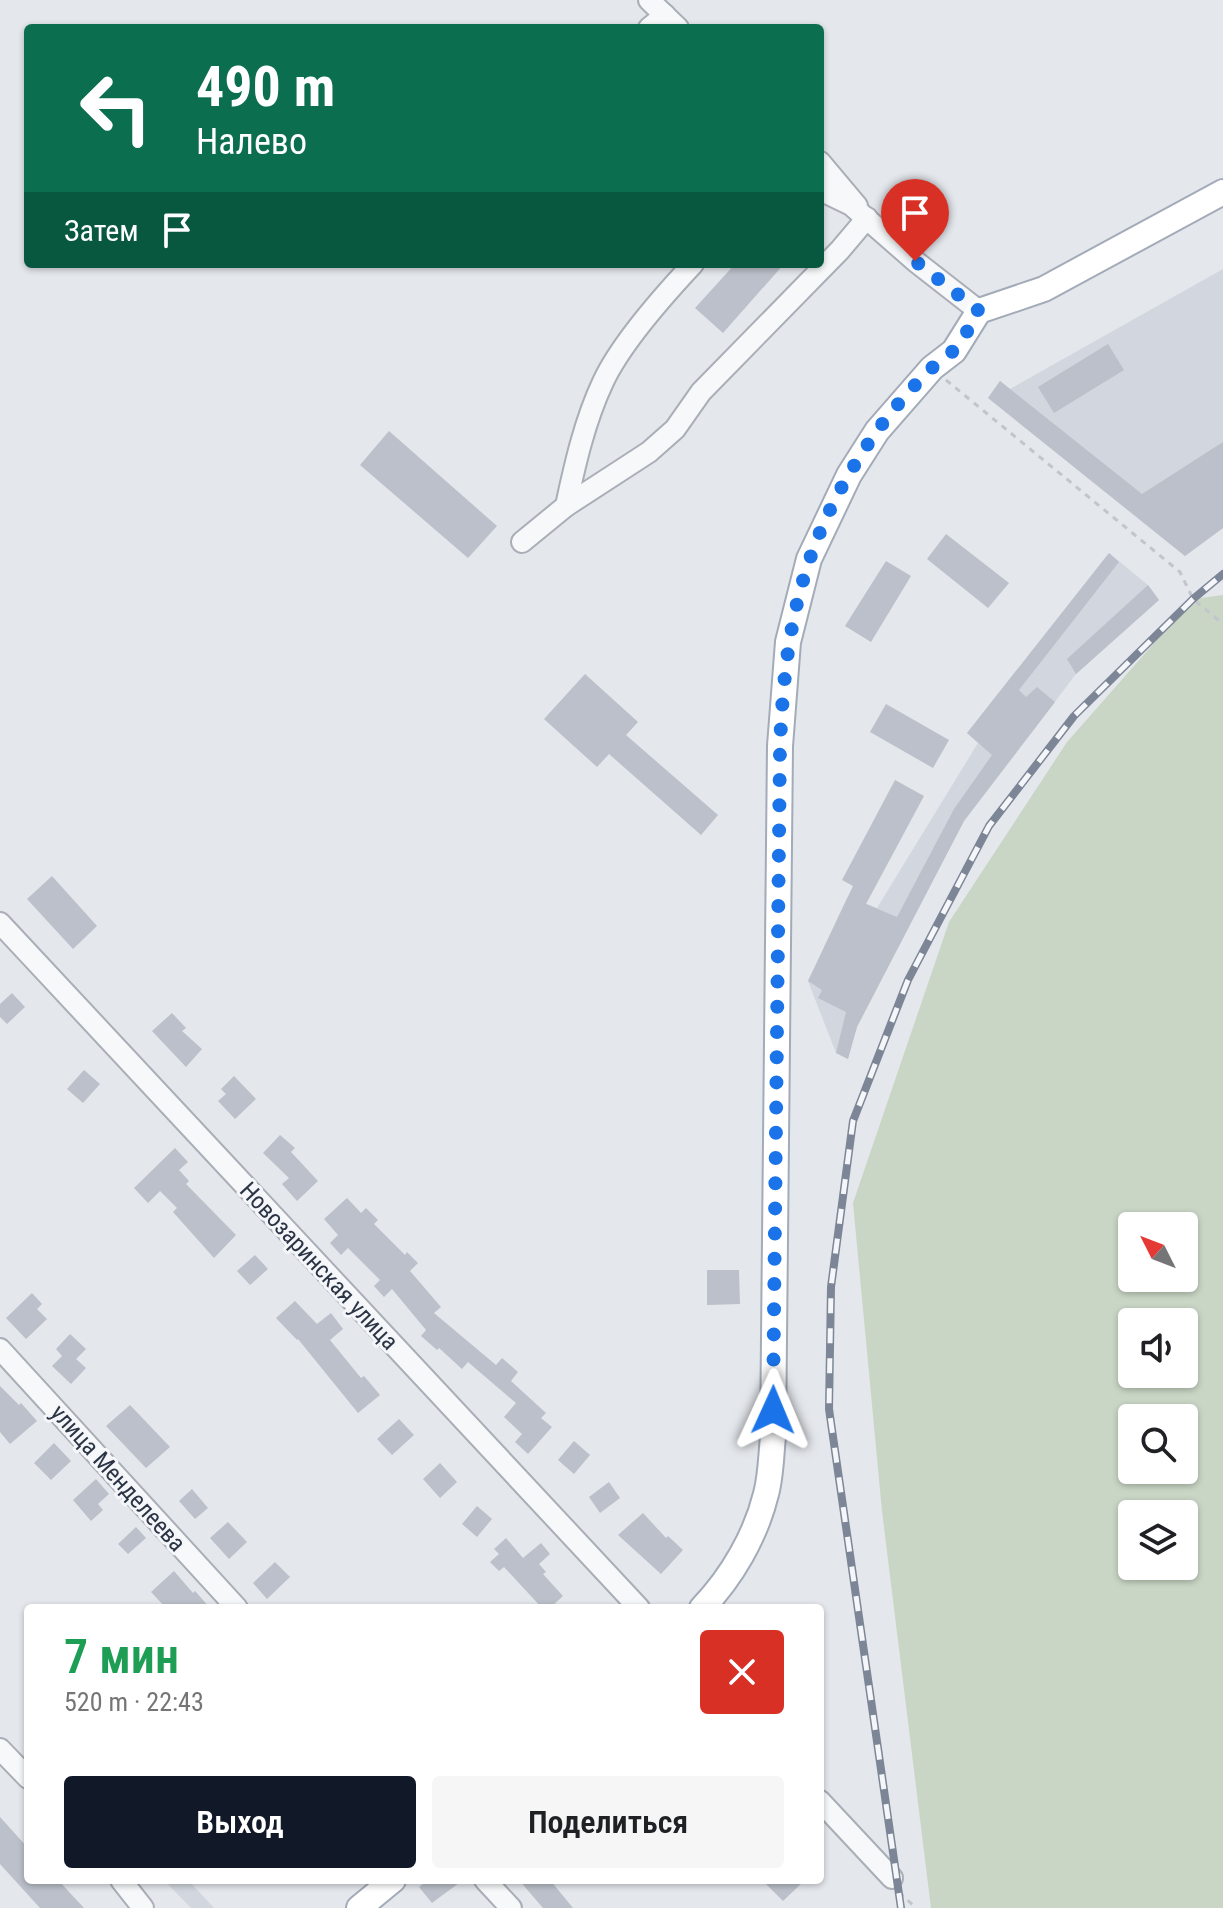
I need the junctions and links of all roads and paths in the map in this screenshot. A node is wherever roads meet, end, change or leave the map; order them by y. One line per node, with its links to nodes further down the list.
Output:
1 (649, 0): 2 (street)
2 (664, 24)
3 (824, 166): 6 (street)
4 (824, 192): 6 (street)
5 (1223, 192): 10 (main road)
6 (867, 218): 7 (street); 10 (street)
7 (824, 266)
8 (690, 268): 12 (street)
9 (822, 268): 12 (street)
10 (979, 311): 11 (main road)
11 (932, 368): 14 (path); 19 (main road)
12 (566, 506): 13 (street)
13 (522, 542)
14 (1223, 624)
15 (0, 923): 18 (street, Новозаринская улица)
16 (0, 1349): 17 (street, улица Менделеева)
17 (233, 1604)
18 (635, 1604)
19 (706, 1604)
20 (0, 1749): 21 (street)
21 (24, 1774)
22 (824, 1805): 23 (street)
23 (892, 1878): 30 (path)
24 (124, 1884): 27 (street)
25 (388, 1884): 28 (main road)
26 (489, 1884): 29 (street)
27 (143, 1908)
28 (359, 1908)
29 (511, 1908)
30 (916, 1908)

